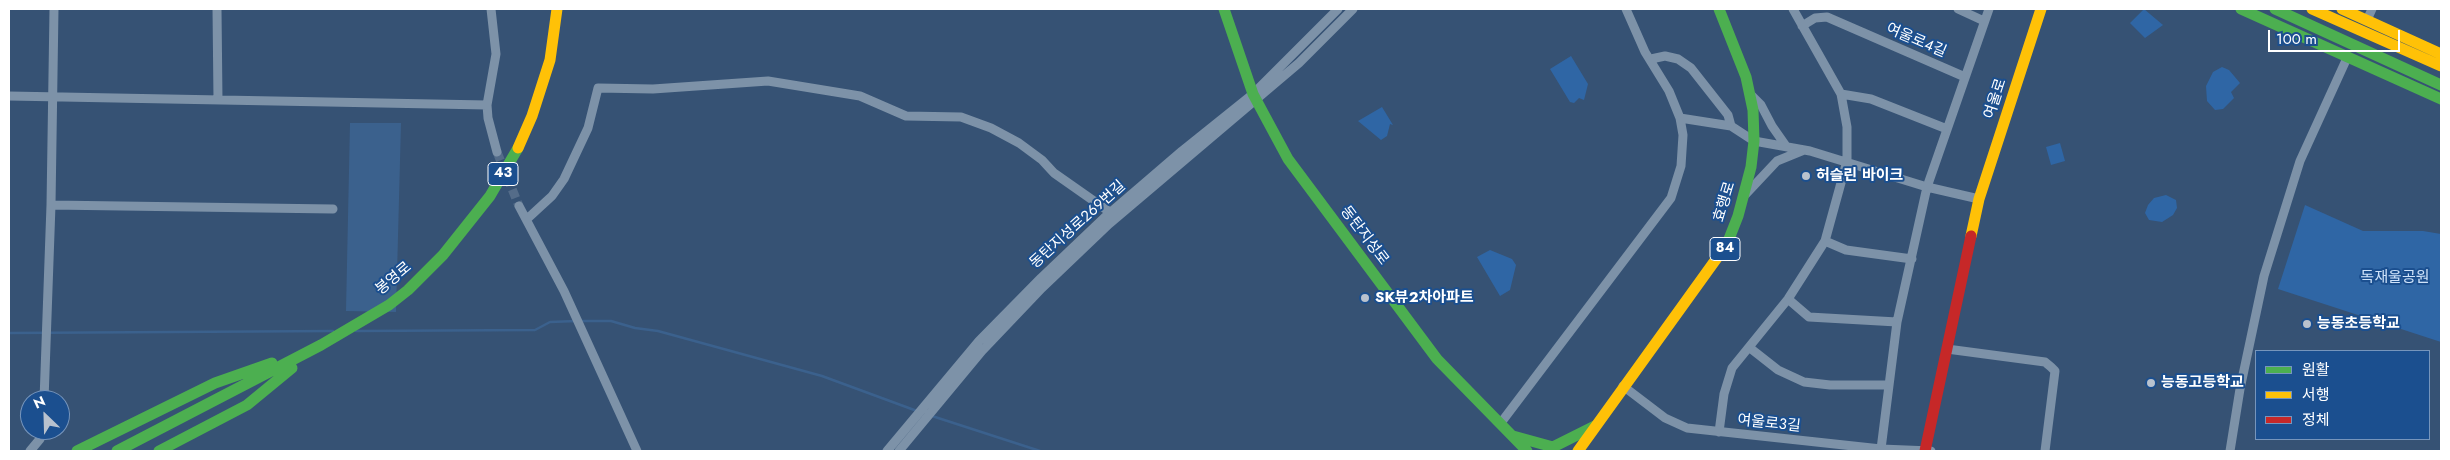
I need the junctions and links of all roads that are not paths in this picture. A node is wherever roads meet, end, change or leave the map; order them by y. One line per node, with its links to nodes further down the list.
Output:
1 (54, 9): 31 (street)
2 (218, 9): 34 (street)
3 (490, 9): 35 (street)
4 (557, 9): 56 (main road, 봉영로 / 43)
5 (1224, 9): 32 (main road, 동탄지성로)
6 (1338, 9): 32 (street)
7 (1353, 9): 32 (street)
8 (1626, 9): 24 (street)
9 (1719, 9): 29 (main road, 효행로 / 84)
10 (1793, 9): 21 (street)
11 (1958, 9): 20 (street)
12 (1989, 9): 20 (street)
13 (2041, 9): 46 (main road, 여울로)
14 (2241, 9): 23 (main road)
15 (2275, 9): 27 (main road)
16 (2312, 9): 25 (main road)
17 (2342, 9): 19 (main road)
18 (2372, 9): 19 (street)
19 (2367, 20): 22 (main road)
20 (1984, 21): 26 (street)
21 (1802, 26): 26 (street, 여울로4길); 28 (street)
22 (2441, 54)
23 (2347, 58): 33 (main road); 81 (street)
24 (1650, 59): 36 (street); 37 (street)
25 (2441, 66)
26 (1965, 77): 38 (street)
27 (2441, 85)
28 (1840, 94): 38 (street); 43 (street)
29 (1751, 95): 39 (main road, 효행로 / 84); 40 (street)
30 (9, 96): 31 (street)
31 (54, 98): 34 (street); 47 (street)
32 (1255, 98): 50 (street, 동탄지성로269번길); 62 (street); 63 (main road, 동탄지성로)
33 (2441, 98)
34 (218, 100): 35 (street)
35 (487, 105): 42 (street)
36 (1680, 118): 37 (street); 63 (street)
37 (1731, 126): 39 (street)
38 (1947, 129): 44 (street)
39 (1754, 141): 40 (street); 45 (main road, 효행로 / 84)
40 (1786, 146): 41 (street)
41 (1805, 150): 43 (street); 45 (street)
42 (497, 152)
43 (1847, 161): 44 (street); 52 (street)
44 (1927, 187): 46 (street); 53 (street)
45 (1744, 196): 60 (main road, 효행로 / 84)
46 (1979, 199): 58 (main road, 여울로)
47 (51, 205): 49 (street); 61 (street)
48 (520, 206): 51 (street)
49 (334, 209)
50 (1111, 212): 51 (street); 62 (street, 동탄지성로269번길)
51 (527, 219): 74 (street)
52 (1824, 241): 53 (street); 54 (street)
53 (1912, 259): 55 (street)
54 (1788, 299): 55 (street); 57 (street)
55 (1897, 322): 59 (street)
56 (319, 346): 71 (main road); 72 (main road, 봉영로 / 43); 73 (main road)
57 (1750, 348): 59 (street); 66 (street)
58 (1947, 349): 79 (main road, 여울로); 80 (street)
59 (1889, 385): 69 (street)
60 (1623, 386): 64 (main road, 효행로 / 84); 66 (street, 여울로3길)
61 (45, 390)
62 (939, 394): 65 (street)
63 (1500, 424): 67 (main road, 동탄지성로)
64 (1596, 425): 67 (main road); 78 (main road, 효행로 / 84)
65 (910, 430): 75 (street); 76 (street)
66 (1719, 432): 69 (street, 여울로3길)
67 (1512, 436): 77 (main road, 동탄지성로)
68 (39, 440): 70 (street)
69 (1881, 449): 79 (street, 여울로3길)
70 (30, 451)
71 (77, 451)
72 (117, 451)
73 (159, 451)
74 (637, 451)
75 (887, 451)
76 (899, 451)
77 (1527, 451)
78 (1578, 451)
79 (1927, 451)
80 (2045, 451)
81 (2230, 451)

